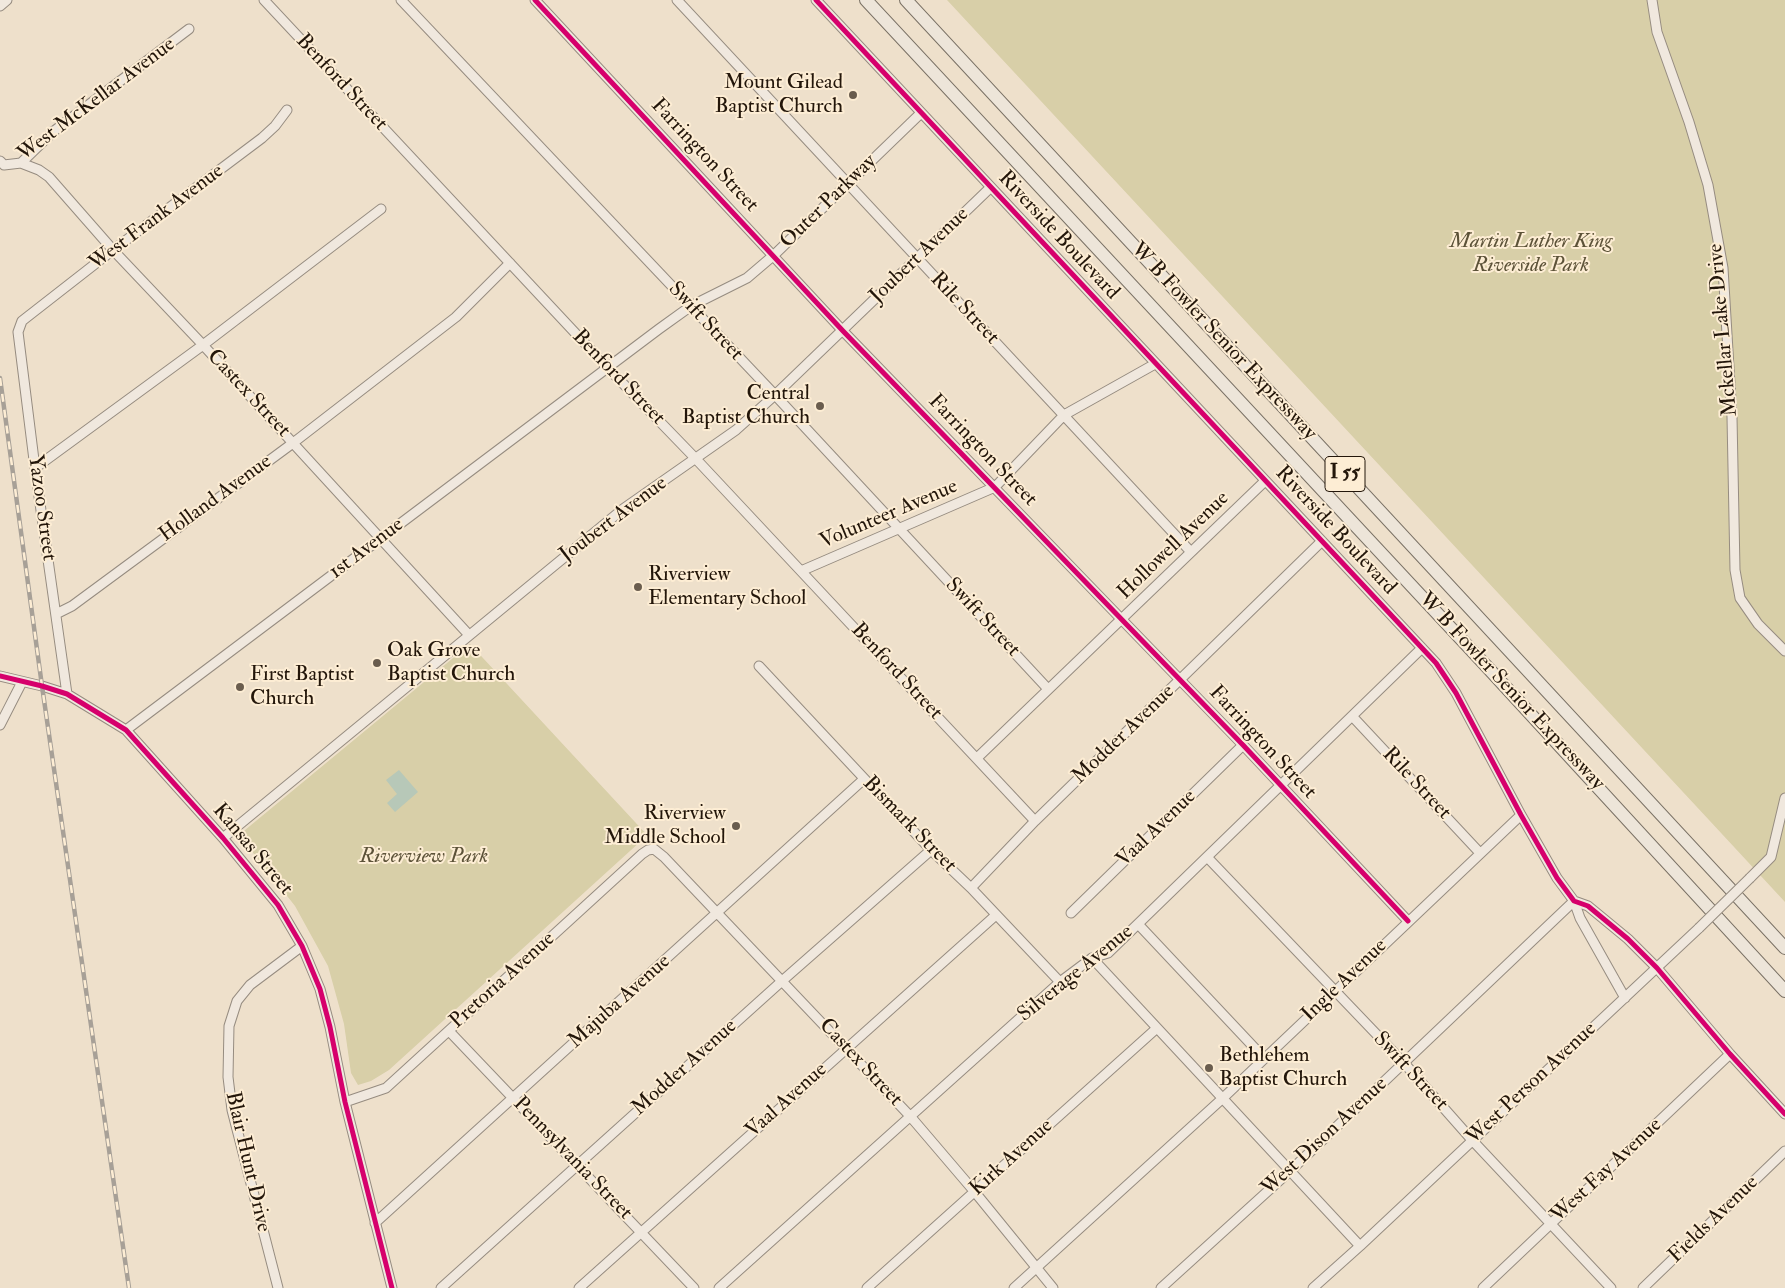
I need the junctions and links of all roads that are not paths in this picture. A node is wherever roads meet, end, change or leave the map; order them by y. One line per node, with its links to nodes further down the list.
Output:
1 (7, 0): 10 (street)
2 (264, 0): 22 (street, Benford Street)
3 (401, 0): 23 (street, Swift Street)
4 (535, 0): 20 (street, Farrington Street)
5 (677, 0): 16 (street, Rile Street)
6 (816, 0): 13 (street, Riverside Boulevard)
7 (866, 0): 80 (highway, W B Fowler Senior Expressway / I 55)
8 (906, 0): 75 (highway, W B Fowler Senior Expressway / I 55)
9 (1652, 0): 45 (street, Mckellar Lake Drive)
10 (0, 6)
11 (189, 29): 15 (street, West McKellar Avenue)
12 (287, 110): 19 (street, West Frank Avenue)
13 (921, 113): 16 (street, Outer Parkway); 17 (street, Riverside Boulevard)
14 (2, 163): 15 (street, West McKellar Avenue)
15 (21, 163): 19 (street, Castex Street)
16 (848, 184): 20 (street, Outer Parkway); 21 (street, Rile Street)
17 (991, 187): 21 (street, Joubert Avenue); 27 (street, Riverside Boulevard)
18 (381, 209): 26 (street)
19 (113, 250): 24 (street, West Frank Avenue); 26 (street, Castex Street)
20 (774, 255): 23 (street, Outer Parkway); 25 (street, Farrington Street)
21 (917, 259): 25 (street, Joubert Avenue); 30 (street, Rile Street)
22 (510, 263): 28 (street, Benford Street); 31 (street, Holland Avenue)
23 (691, 306): 28 (street, Outer Parkway); 29 (street, Swift Street)
24 (22, 321): 33 (street, Yazoo Street)
25 (843, 331): 29 (street, Joubert Avenue); 35 (street, Farrington Street)
26 (203, 344): 31 (street, Castex Street); 33 (street)
27 (1155, 364): 30 (street, Volunteer Avenue); 34 (street, Riverside Boulevard)
28 (607, 367): 32 (street, Benford Street); 37 (street, 1st Avenue)
29 (775, 395): 32 (street, Joubert Avenue); 36 (street, Swift Street)
30 (1064, 415): 35 (street, Volunteer Avenue); 39 (street, Rile Street)
31 (293, 443): 37 (street, Castex Street); 41 (street, Holland Avenue)
32 (696, 458): 40 (street, Benford Street); 43 (street, Joubert Avenue)
33 (35, 468): 41 (street, Yazoo Street)
34 (1265, 481): 38 (street, Riverside Boulevard); 39 (street, Hollowell Avenue)
35 (995, 487): 36 (street, Volunteer Avenue); 42 (street, Farrington Street)
36 (899, 529): 40 (street, Volunteer Avenue); 50 (street, Swift Street)
37 (381, 539): 43 (street, Castex Street); 54 (street, 1st Avenue)
38 (1322, 541): 44 (street, Riverside Boulevard); 48 (street, Modder Avenue)
39 (1191, 552): 42 (street, Hollowell Avenue)
40 (801, 571): 56 (street, Benford Street)
41 (56, 614): 51 (street, Yazoo Street)
42 (1121, 619): 48 (street, Farrington Street); 50 (street, Hollowell Avenue)
43 (469, 636): 62 (street, Joubert Avenue)
44 (1422, 648): 52 (street, Silverage Avenue); 60 (street, Riverside Boulevard)
45 (1785, 651)
46 (759, 666): 57 (street, Bismark Street)
47 (0, 676): 49 (street, Kansas Street)
48 (1180, 680): 55 (street, Farrington Street); 61 (street, Modder Avenue)
49 (22, 682): 51 (street, Kansas Street); 53 (street)
50 (1048, 690): 56 (street, Hollowell Avenue)
51 (67, 694): 54 (street, Kansas Street)
52 (1352, 716): 58 (street, Silverage Avenue); 65 (street, Rile Street)
53 (0, 725)
54 (126, 730): 62 (street, Kansas Street)
55 (1243, 745): 58 (street, Farrington Street); 69 (street, Vaal Avenue)
56 (977, 758): 61 (street, Benford Street)
57 (864, 779): 64 (street, Bismark Street); 70 (street, Majuba Avenue)
58 (1281, 785): 66 (street, Silverage Avenue); 72 (street, Farrington Street)
59 (1785, 798): 77 (street, West Person Avenue, bridge)
60 (1521, 815): 65 (street, Ingle Avenue); 68 (street, Riverside Boulevard)
61 (1035, 821): 67 (street, Modder Avenue)
62 (223, 838): 74 (street, Kansas Street)
63 (654, 850): 70 (street, Castex Street); 84 (street, Pretoria Avenue)
64 (931, 850): 67 (street, Bismark Street); 78 (street, Modder Avenue)
65 (1480, 853): 72 (street, Ingle Avenue)
66 (1207, 857): 73 (street, Silverage Avenue); 81 (street, Swift Street)
67 (971, 888): 71 (street, Bismark Street)
68 (1574, 901): 77 (street, Riverside Boulevard); 82 (street, Riverside Boulevard); 88 (street, West Dison Avenue)
69 (1071, 913)
70 (718, 914): 78 (street, Castex Street); 89 (street, Majuba Avenue)
71 (996, 915): 79 (street, Bismark Street); 85 (street, Vaal Avenue)
72 (1408, 922): 81 (street, Ingle Avenue)
73 (1138, 924): 76 (street, Silverage Avenue); 87 (street)
74 (302, 946): 91 (street, Kansas Street); 104 (street, Blair Hunt Drive)
75 (1785, 948)
76 (1092, 958): 79 (street, Silverage Avenue); 83 (street)
77 (1657, 968): 82 (street, West Person Avenue); 86 (street, Riverside Boulevard)
78 (782, 981): 85 (street, Castex Street); 96 (street, Modder Avenue)
79 (1060, 982): 93 (street, Silverage Avenue)
80 (1785, 991)
81 (1334, 992): 87 (street, Ingle Avenue); 88 (street, Swift Street)
82 (1625, 998): 94 (street, West Person Avenue)
83 (1157, 1028): 90 (street); 98 (street, Kirk Avenue)
84 (448, 1031): 89 (street, Pennsylvania Street); 91 (street, Pretoria Avenue)
85 (846, 1048): 93 (street, Castex Street); 101 (street, Vaal Avenue)
86 (1730, 1054): 92 (street, Riverside Boulevard); 100 (street, West Fay Avenue)
87 (1264, 1058): 90 (street, Ingle Avenue)
88 (1404, 1063): 94 (street, Swift Street); 97 (street, West Dison Avenue)
89 (513, 1098): 96 (street, Pennsylvania Street); 99 (street, Majuba Avenue)
90 (1223, 1098): 97 (street); 103 (street, Ingle Avenue)
91 (345, 1102): 99 (street, Kansas Street)
92 (1785, 1114)
93 (910, 1116): 98 (street, Castex Street); 109 (street, Silverage Avenue)
94 (1472, 1140): 100 (street, Swift Street); 102 (street, West Person Avenue)
95 (1785, 1151): 117 (street, Fields Avenue)
96 (578, 1165): 101 (street, Pennsylvania Street); 106 (street, Modder Avenue)
97 (1290, 1171): 102 (street); 113 (street, West Dison Avenue)
98 (974, 1191): 103 (street, Castex Street); 110 (street, Kirk Avenue)
99 (375, 1223): 105 (street, Kansas Street)
100 (1551, 1224): 115 (street, West Fay Avenue); 116 (street, Swift Street)
101 (642, 1232): 107 (street, Vaal Avenue); 108 (street, Pennsylvania Street)
102 (1360, 1246): 114 (street, West Person Avenue)
103 (1036, 1268): 111 (street, Ingle Avenue); 112 (street, Castex Street)
104 (278, 1288)
105 (392, 1288)
106 (441, 1288)
107 (578, 1288)
108 (694, 1288)
109 (719, 1288)
110 (867, 1288)
111 (1014, 1288)
112 (1053, 1288)
113 (1161, 1288)
114 (1313, 1288)
115 (1483, 1288)
116 (1611, 1288)
117 (1643, 1288)

